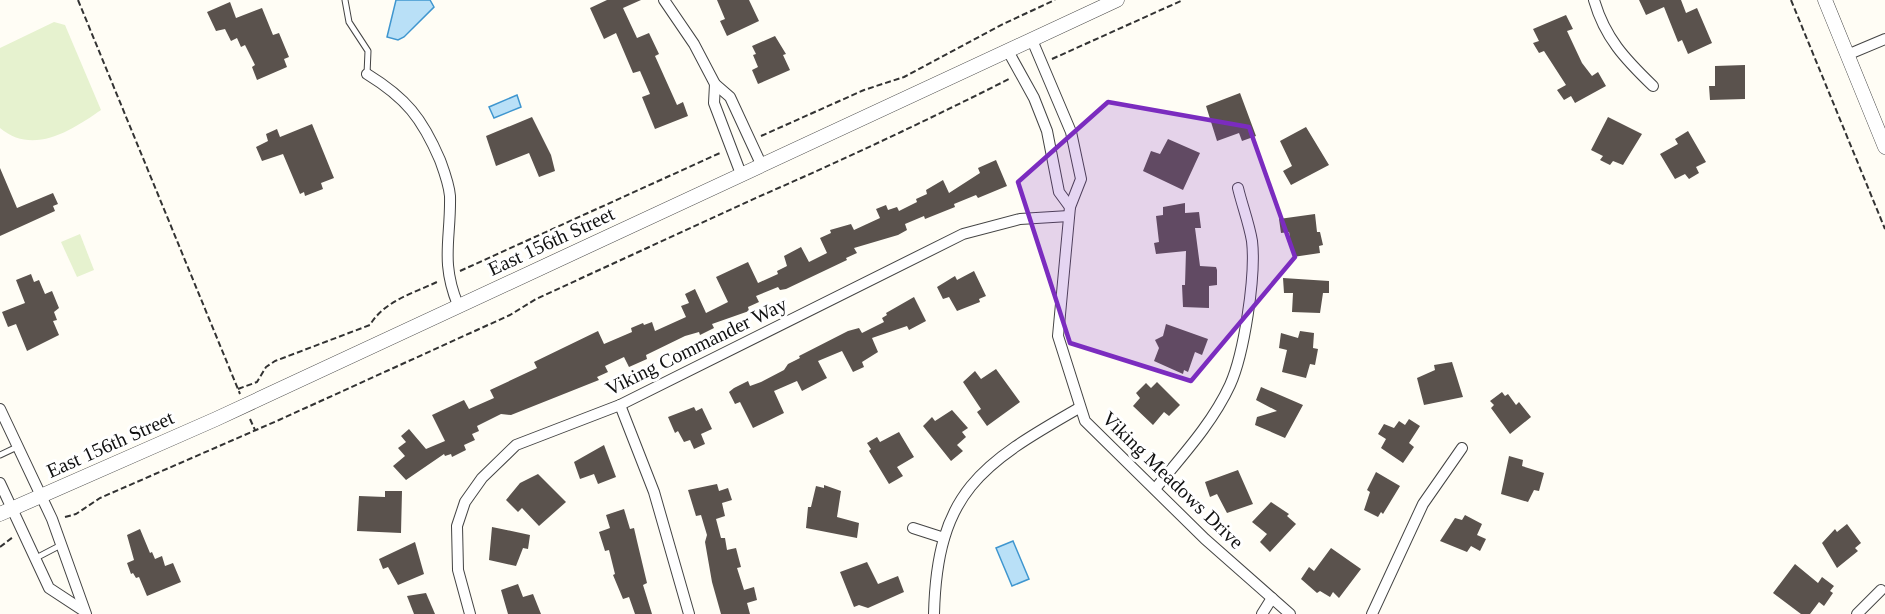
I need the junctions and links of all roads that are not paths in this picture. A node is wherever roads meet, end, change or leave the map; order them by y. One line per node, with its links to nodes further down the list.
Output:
1 (345, 0): 10 (lane)
2 (664, 0): 11 (street)
3 (1117, 0): 7 (street, East 156th Street)
4 (1594, 0): 12 (street)
5 (1825, 0): 9 (street)
6 (1885, 39): 9 (street)
7 (1032, 40): 8 (street, East 156th Street); 17 (street, Viking Meadows Drive)
8 (1008, 51): 14 (street, East 156th Street); 17 (street)
9 (1847, 55): 13 (street)
10 (367, 74): 18 (street)
11 (715, 84): 14 (street); 15 (street)
12 (1653, 86)
13 (1885, 147)
14 (761, 164): 15 (street, East 156th Street)
15 (741, 174): 18 (street, East 156th Street)
16 (1238, 188): 26 (street)
17 (1069, 212): 19 (street, Viking Commander Way); 20 (street, Viking Meadows Drive)
18 (458, 305): 27 (street, East 156th Street)
19 (620, 405): 36 (street, Viking Commander Way); 37 (street)
20 (1079, 408): 26 (street, Viking Meadows Drive); 30 (street)
21 (0, 409): 22 (street)
22 (17, 447): 24 (lane); 27 (street)
23 (1462, 448): 41 (street)
24 (0, 455)
25 (0, 483): 28 (street)
26 (1155, 489): 34 (street, Viking Meadows Drive)
27 (39, 497): 28 (street, East 156th Street); 31 (street)
28 (5, 511): 32 (street)
29 (913, 528): 30 (street)
30 (944, 538): 38 (street)
31 (61, 545): 32 (lane); 35 (street)
32 (35, 558): 35 (street)
33 (1881, 590): 42 (street)
34 (1272, 598): 39 (street); 40 (street, Viking Meadows Drive)
35 (85, 612)
36 (470, 614)
37 (689, 614)
38 (934, 614)
39 (1262, 614)
40 (1290, 614)
41 (1372, 614)
42 (1857, 614)

